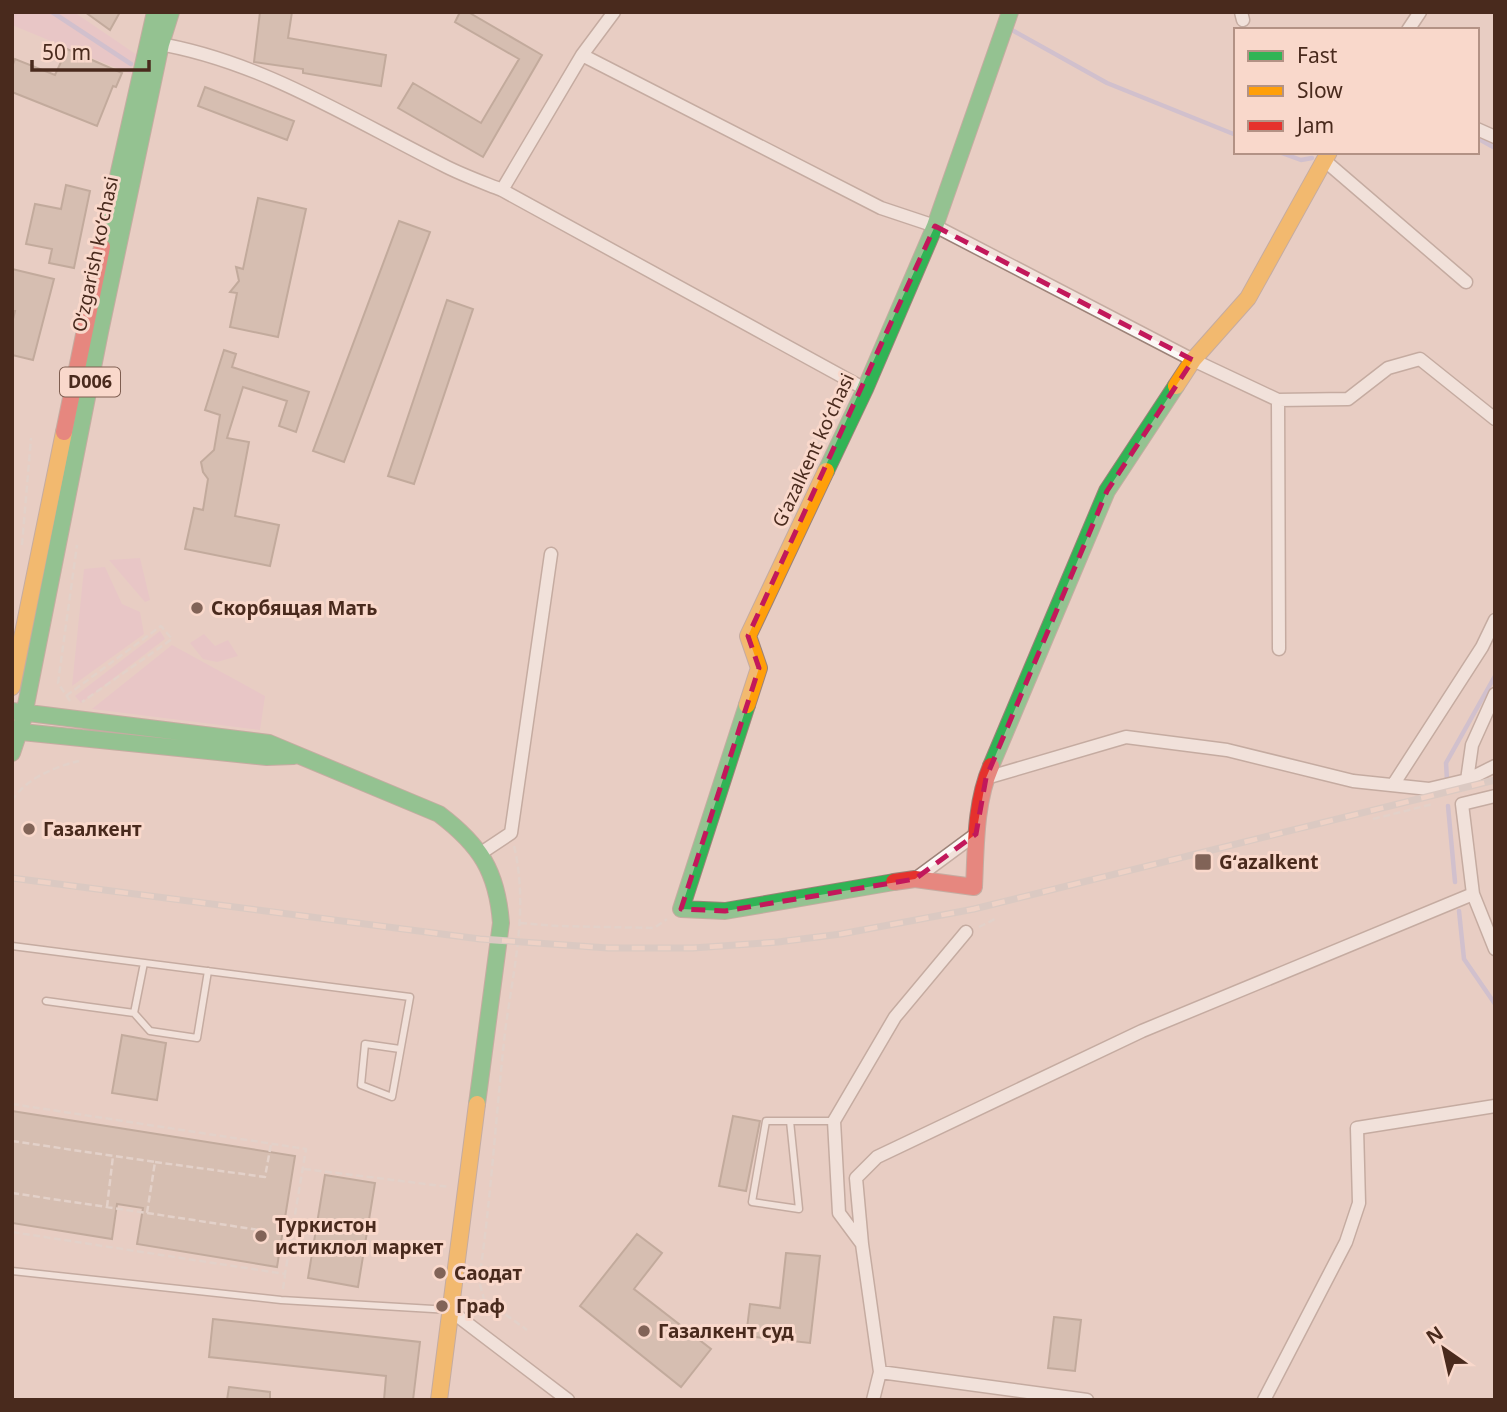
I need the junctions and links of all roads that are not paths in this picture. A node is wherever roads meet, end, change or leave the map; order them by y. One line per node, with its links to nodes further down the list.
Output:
1 (155, 12): 7 (main road, Oʻzgarish koʻchasi / D006)
2 (171, 12): 7 (main road, Oʻzgarish koʻchasi / D006)
3 (614, 12): 8 (street)
4 (1010, 12): 13 (main road, Gʻazalkent koʻchasi)
5 (1420, 12): 6 (street)
6 (1409, 28)
7 (154, 43): 12 (street); 22 (main road, Oʻzgarish koʻchasi / D006); 24 (main road, Oʻzgarish koʻchasi / D006)
8 (582, 55): 12 (street); 13 (street)
9 (1479, 130): 10 (street)
10 (1495, 137)
11 (1327, 156): 14 (street); 15 (main road)
12 (502, 190): 16 (street)
13 (935, 226): 15 (street); 16 (main road, Gʻazalkent koʻchasi)
14 (1466, 282)
15 (1194, 360): 17 (street); 29 (main road)
16 (865, 389): 35 (main road, Gʻazalkent koʻchasi)
17 (1278, 400): 18 (street); 21 (street)
18 (1495, 418)
19 (551, 554): 34 (street)
20 (1495, 620): 31 (street)
21 (1279, 649)
22 (12, 687)
23 (1495, 694): 30 (street)
24 (19, 712): 25 (main road, Oʻzgarish koʻchasi / D006); 27 (main road)
25 (16, 732): 26 (main road, Oʻzgarish koʻchasi / D006); 27 (main road)
26 (12, 753)
27 (301, 756): 34 (main road)
28 (1495, 766): 30 (street)
29 (986, 778): 31 (street); 33 (main road)
30 (1467, 780): 31 (street)
31 (1393, 785)
32 (1495, 796): 36 (street)
33 (976, 834): 35 (street); 35 (main road)
34 (481, 853): 50 (main road)
35 (915, 880)
36 (1473, 894): 39 (street); 48 (street)
37 (966, 932): 47 (street)
38 (12, 946): 40 (lane)
39 (1495, 949)
40 (145, 963): 41 (lane); 43 (lane)
41 (208, 971): 43 (lane); 44 (lane)
42 (46, 1001): 43 (lane)
43 (134, 1013)
44 (400, 1049): 44 (lane)
45 (1495, 1106): 56 (street)
46 (790, 1121): 46 (lane); 47 (lane)
47 (834, 1121): 48 (street)
48 (862, 1244): 51 (street)
49 (12, 1271): 50 (lane)
50 (452, 1311): 52 (main road); 53 (street)
51 (880, 1372): 54 (street); 55 (street)
52 (439, 1400)
53 (568, 1400)
54 (873, 1400)
55 (1087, 1400)
56 (1264, 1400)

